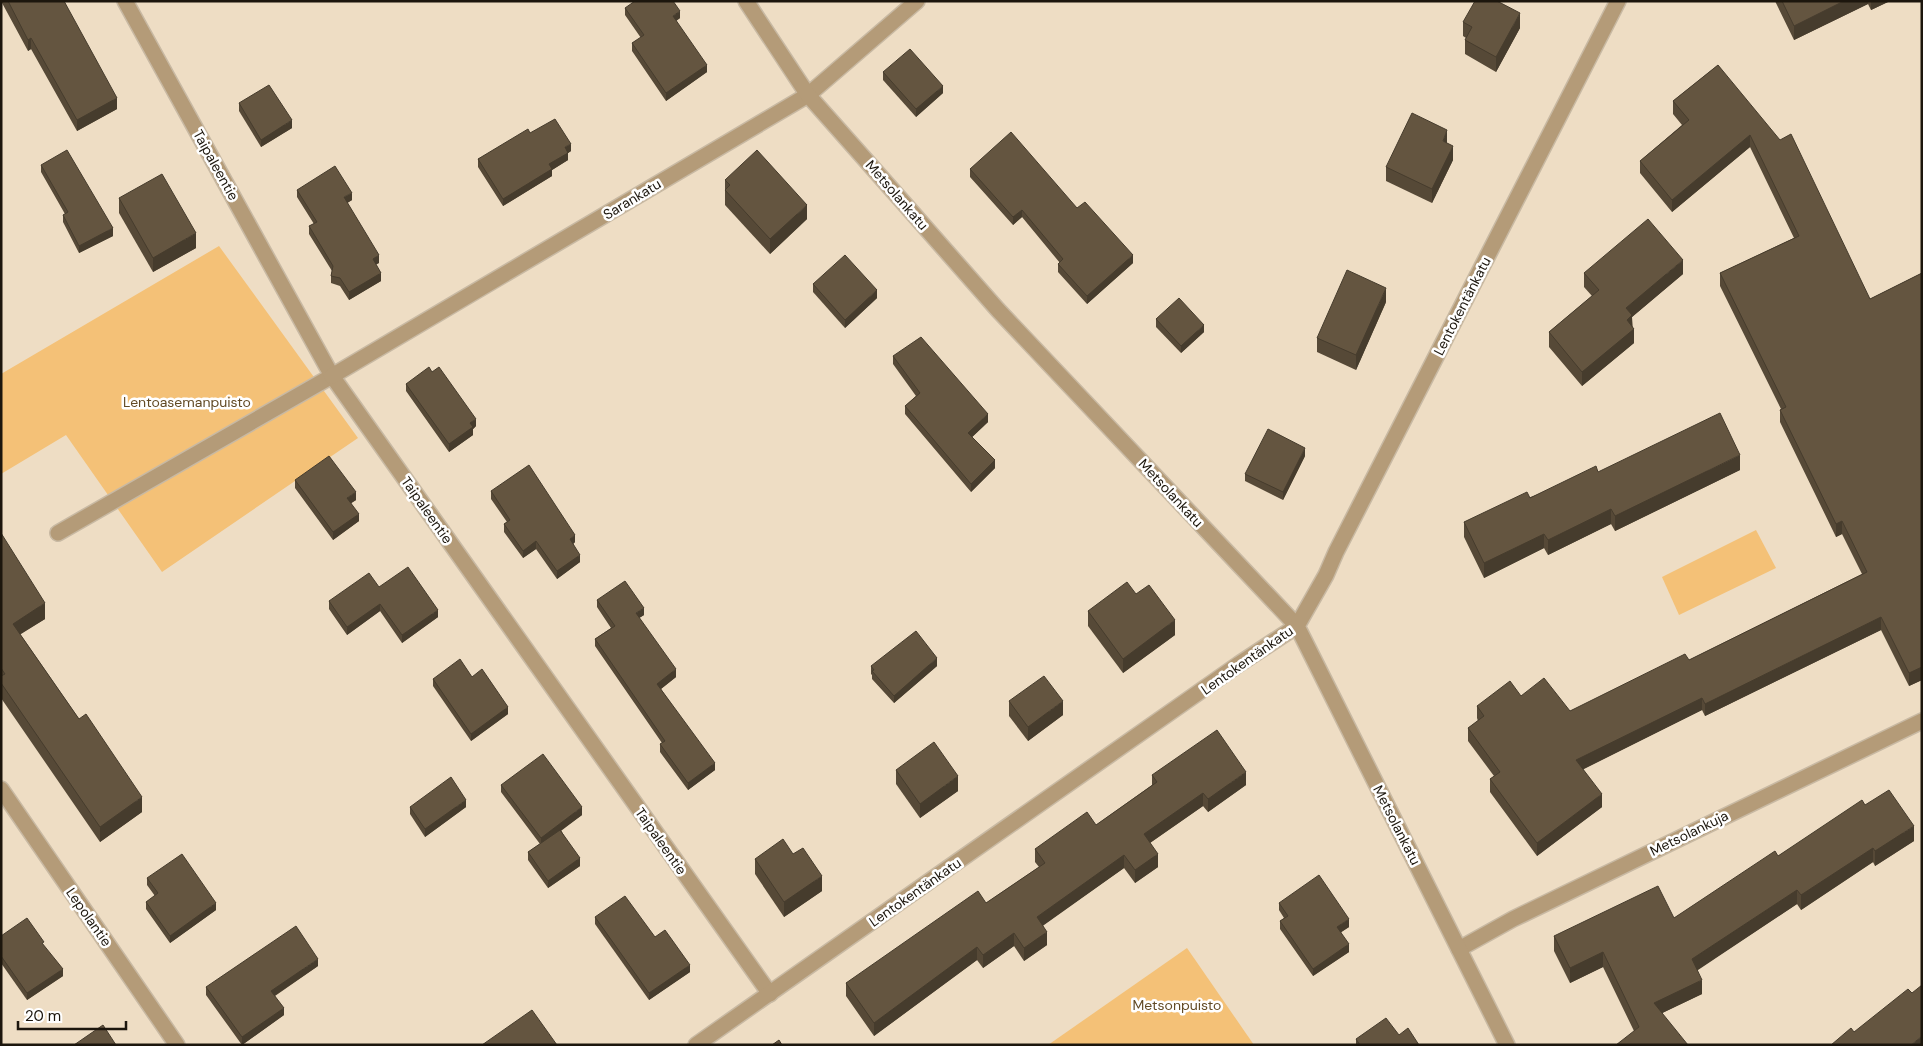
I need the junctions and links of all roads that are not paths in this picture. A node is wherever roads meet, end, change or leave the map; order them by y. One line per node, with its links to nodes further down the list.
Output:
1 (125, 1): 6 (street, Taipaleentie)
2 (746, 1): 5 (street, Metsolankatu)
3 (917, 1): 5 (street, Sarankatu)
4 (1618, 1): 8 (street, Lentokentänkatu)
5 (808, 95): 6 (street, Sarankatu); 8 (street, Metsolankatu)
6 (332, 376): 7 (street, Sarankatu); 12 (street, Taipaleentie)
7 (58, 533)
8 (1297, 626): 11 (street, Metsolankatu); 12 (street, Lentokentänkatu)
9 (1922, 721): 11 (street, Metsolankuja)
10 (1, 789): 13 (street, Lepolantie)
11 (1459, 949): 15 (street, Metsolankatu)
12 (770, 994): 14 (street, Lentokentänkatu)
13 (177, 1045)
14 (696, 1045)
15 (1507, 1045)

